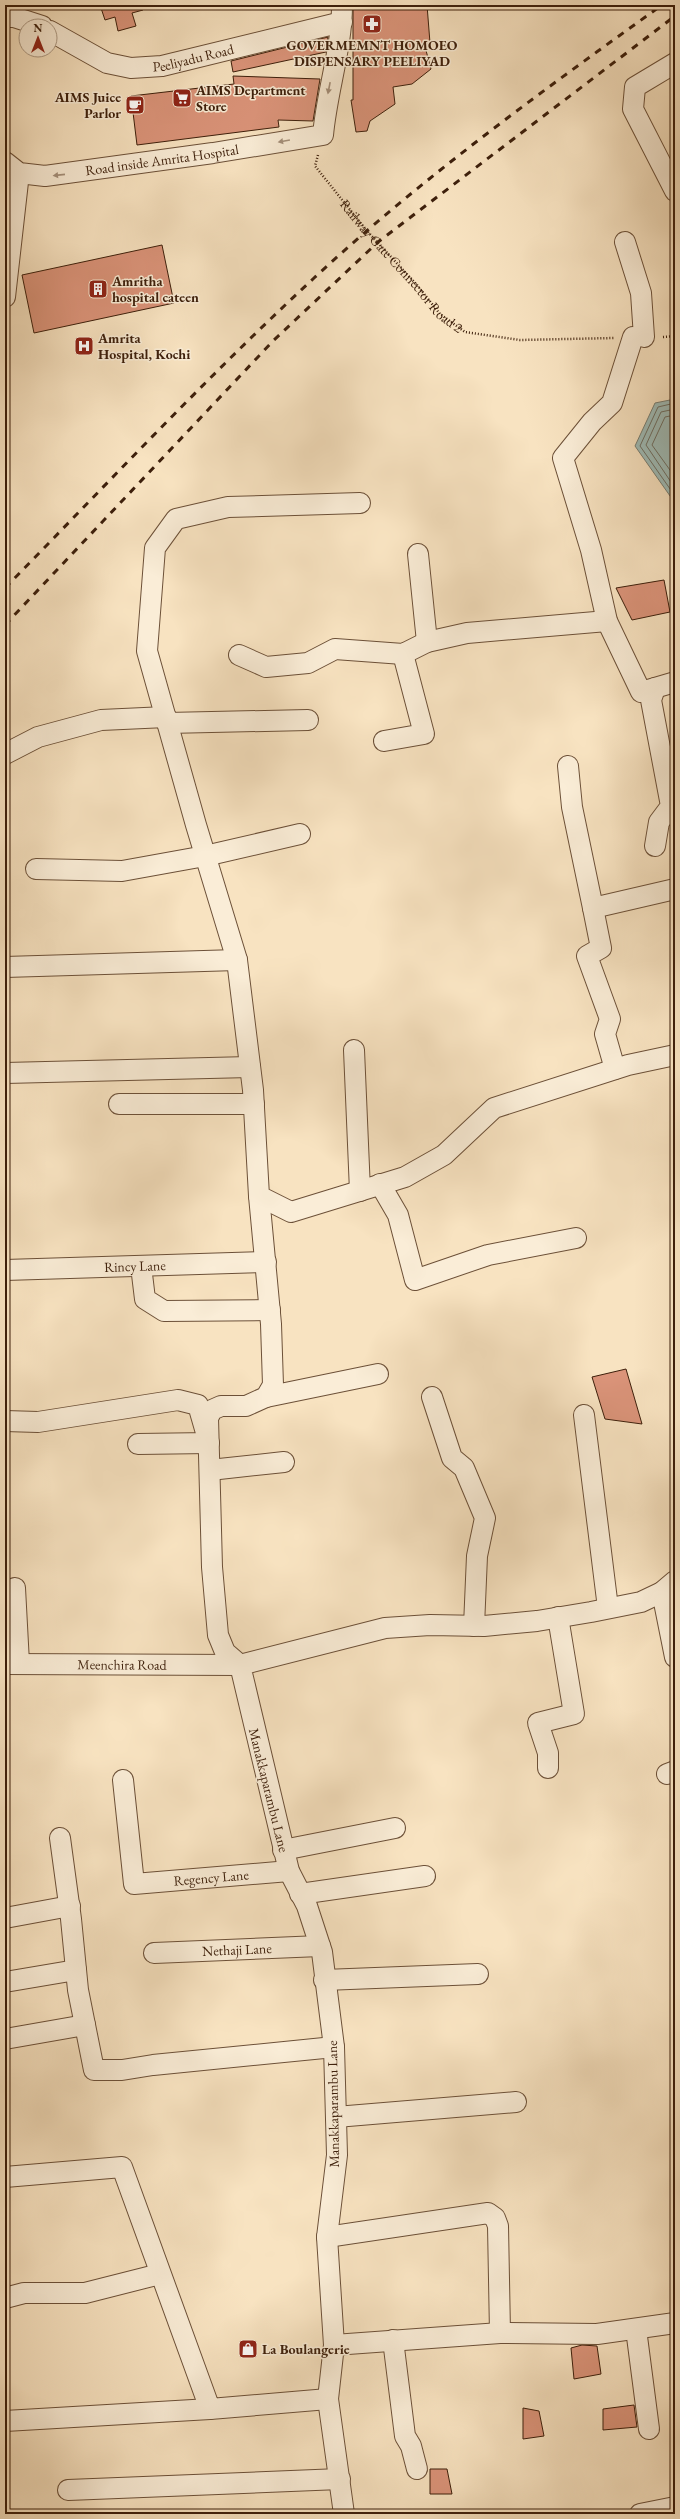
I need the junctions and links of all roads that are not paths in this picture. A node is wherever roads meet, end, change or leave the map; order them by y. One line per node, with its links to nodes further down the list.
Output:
1 (342, 13): 4 (street, Peeliyadu Road); 6 (street, Road inside Amrita Hospital, one-way to 6)
2 (5, 17): 3 (street)
3 (18, 18)
4 (58, 34)
5 (675, 63): 7 (street)
6 (12, 167): 9 (street)
7 (675, 191)
8 (625, 242): 12 (street)
9 (5, 297)
10 (360, 503): 18 (street)
11 (418, 554): 13 (street)
12 (607, 621): 13 (street); 17 (street)
13 (427, 642): 14 (street)
14 (403, 654): 15 (street); 20 (street)
15 (239, 655)
16 (675, 682): 17 (street)
17 (648, 690): 24 (street)
18 (166, 720): 19 (street); 21 (street); 25 (street)
19 (308, 720)
20 (384, 741)
21 (5, 754)
22 (568, 766): 28 (street)
23 (300, 834): 25 (street)
24 (655, 846)
25 (206, 856): 26 (street); 29 (street)
26 (36, 869)
27 (675, 889): 28 (street)
28 (593, 908): 34 (street)
29 (237, 960): 30 (street); 33 (street)
30 (5, 967)
31 (354, 1050): 39 (street)
32 (675, 1055): 34 (street)
33 (250, 1067): 35 (street); 37 (street)
34 (615, 1069): 38 (street)
35 (5, 1072)
36 (119, 1104): 37 (street)
37 (254, 1104): 40 (street)
38 (380, 1184): 39 (street); 41 (street)
39 (360, 1191): 40 (street)
40 (260, 1196): 42 (street)
41 (576, 1238)
42 (266, 1262): 43 (street, Rincy Lane); 45 (street)
43 (141, 1266): 44 (street, Rincy Lane); 45 (street)
44 (5, 1270)
45 (270, 1310): 47 (street)
46 (378, 1374): 47 (street)
47 (266, 1397): 51 (street)
48 (432, 1397): 59 (street)
49 (584, 1415): 57 (street)
50 (5, 1421): 51 (street)
51 (209, 1443): 52 (street); 54 (street)
52 (138, 1444)
53 (284, 1462): 54 (street)
54 (210, 1470): 62 (street)
55 (668, 1587): 57 (street, Meenchira Road); 60 (street)
56 (15, 1588): 61 (street)
57 (608, 1608): 58 (street, Meenchira Road)
58 (558, 1617): 59 (street, Meenchira Road); 63 (street)
59 (474, 1626): 62 (street, Meenchira Road)
60 (675, 1657)
61 (12, 1663): 62 (street, Meenchira Road)
62 (240, 1665): 67 (street, Manakkaparambu Lane)
63 (548, 1768)
64 (123, 1780): 68 (street, Regency Lane)
65 (395, 1828): 67 (street)
66 (60, 1838): 71 (street)
67 (284, 1850): 68 (street, Manakkaparambu Lane)
68 (288, 1871): 70 (street, Manakkaparambu Lane)
69 (425, 1876): 70 (street)
70 (300, 1894): 73 (street, Manakkaparambu Lane)
71 (70, 1906): 72 (street); 75 (street)
72 (5, 1918)
73 (320, 1946): 74 (street, Nethaji Lane); 77 (street, Manakkaparambu Lane)
74 (154, 1953)
75 (76, 1970): 78 (street); 79 (street)
76 (478, 1974): 77 (street)
77 (324, 1980): 81 (street, Manakkaparambu Lane)
78 (5, 1982)
79 (85, 2025): 80 (street); 81 (street)
80 (5, 2039)
81 (334, 2047): 83 (street, Manakkaparambu Lane)
82 (516, 2102): 83 (street)
83 (336, 2117): 85 (street, Manakkaparambu Lane)
84 (5, 2177): 86 (street)
85 (327, 2237): 90 (street); 92 (street, Manakkaparambu Lane)
86 (160, 2274): 87 (street); 94 (street)
87 (5, 2298)
88 (675, 2323): 89 (street)
89 (636, 2329): 90 (street); 96 (street)
90 (500, 2333): 91 (street)
91 (394, 2340): 92 (street); 97 (street)
92 (334, 2345): 93 (street, Manakkaparambu Lane)
93 (328, 2399): 94 (street); 98 (street, Manakkaparambu Lane)
94 (210, 2409): 95 (street)
95 (5, 2421)
96 (649, 2429)
97 (417, 2469)
98 (340, 2479): 99 (street); 101 (street, Manakkaparambu Lane)
99 (68, 2490)
100 (675, 2507): 102 (street)
101 (344, 2514)
102 (640, 2514)

